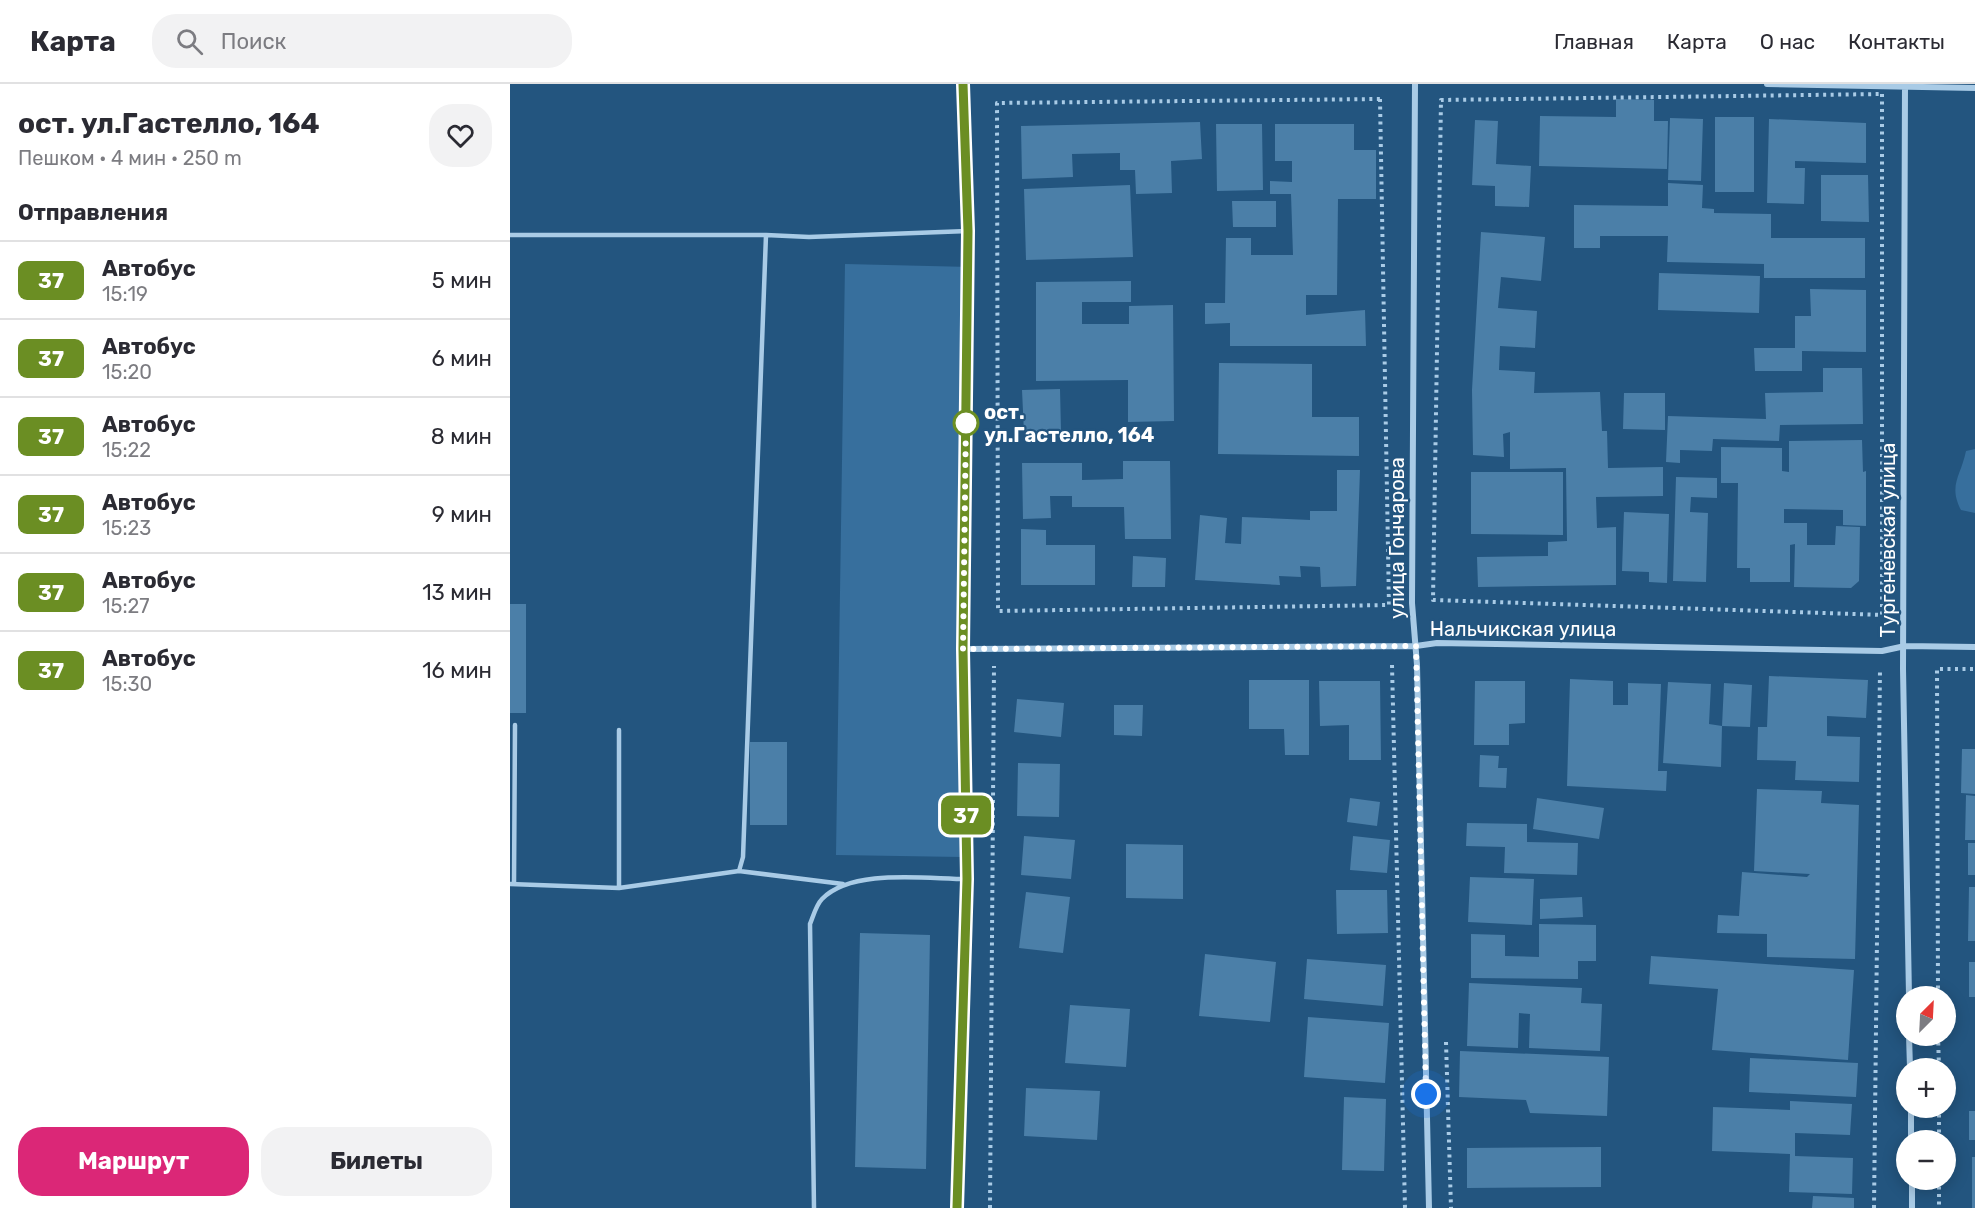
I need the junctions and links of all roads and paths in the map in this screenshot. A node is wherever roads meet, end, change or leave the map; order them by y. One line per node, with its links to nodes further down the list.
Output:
1 (963, 84): 8 (street)
2 (1415, 84): 11 (street, улица Гончарова)
3 (1767, 84): 4 (street)
4 (1905, 85): 5 (street); 12 (street, Тургеневская улица)
5 (1975, 88)
6 (1441, 100): 6 (path)
7 (997, 103): 7 (path)
8 (968, 231): 9 (lane); 14 (street)
9 (766, 235): 10 (lane); 21 (lane)
10 (510, 236)
11 (1416, 646): 12 (street, Нальчикская улица); 14 (street, Нальчикская улица); 34 (street, улица Гончарова)
12 (1905, 646): 13 (street, Нальчикская улица); 26 (street, Тургеневская улица)
13 (1975, 647)
14 (963, 649): 22 (street)
15 (994, 662): 32 (path)
16 (1382, 665): 33 (path)
17 (1868, 667): 35 (path)
18 (1975, 669): 27 (path)
19 (515, 725): 23 (lane)
20 (619, 730): 25 (lane)
21 (739, 871): 24 (lane); 25 (lane)
22 (967, 879): 24 (lane); 31 (street)
23 (512, 884): 25 (lane)
24 (843, 884): 30 (lane)
25 (619, 888)
26 (1909, 986)
27 (1938, 986)
28 (1912, 1190): 36 (street)
29 (1939, 1190): 37 (path)
30 (814, 1208)
31 (957, 1208)
32 (990, 1208)
33 (1406, 1208)
34 (1429, 1208)
35 (1874, 1208)
36 (1912, 1208)
37 (1939, 1208)

